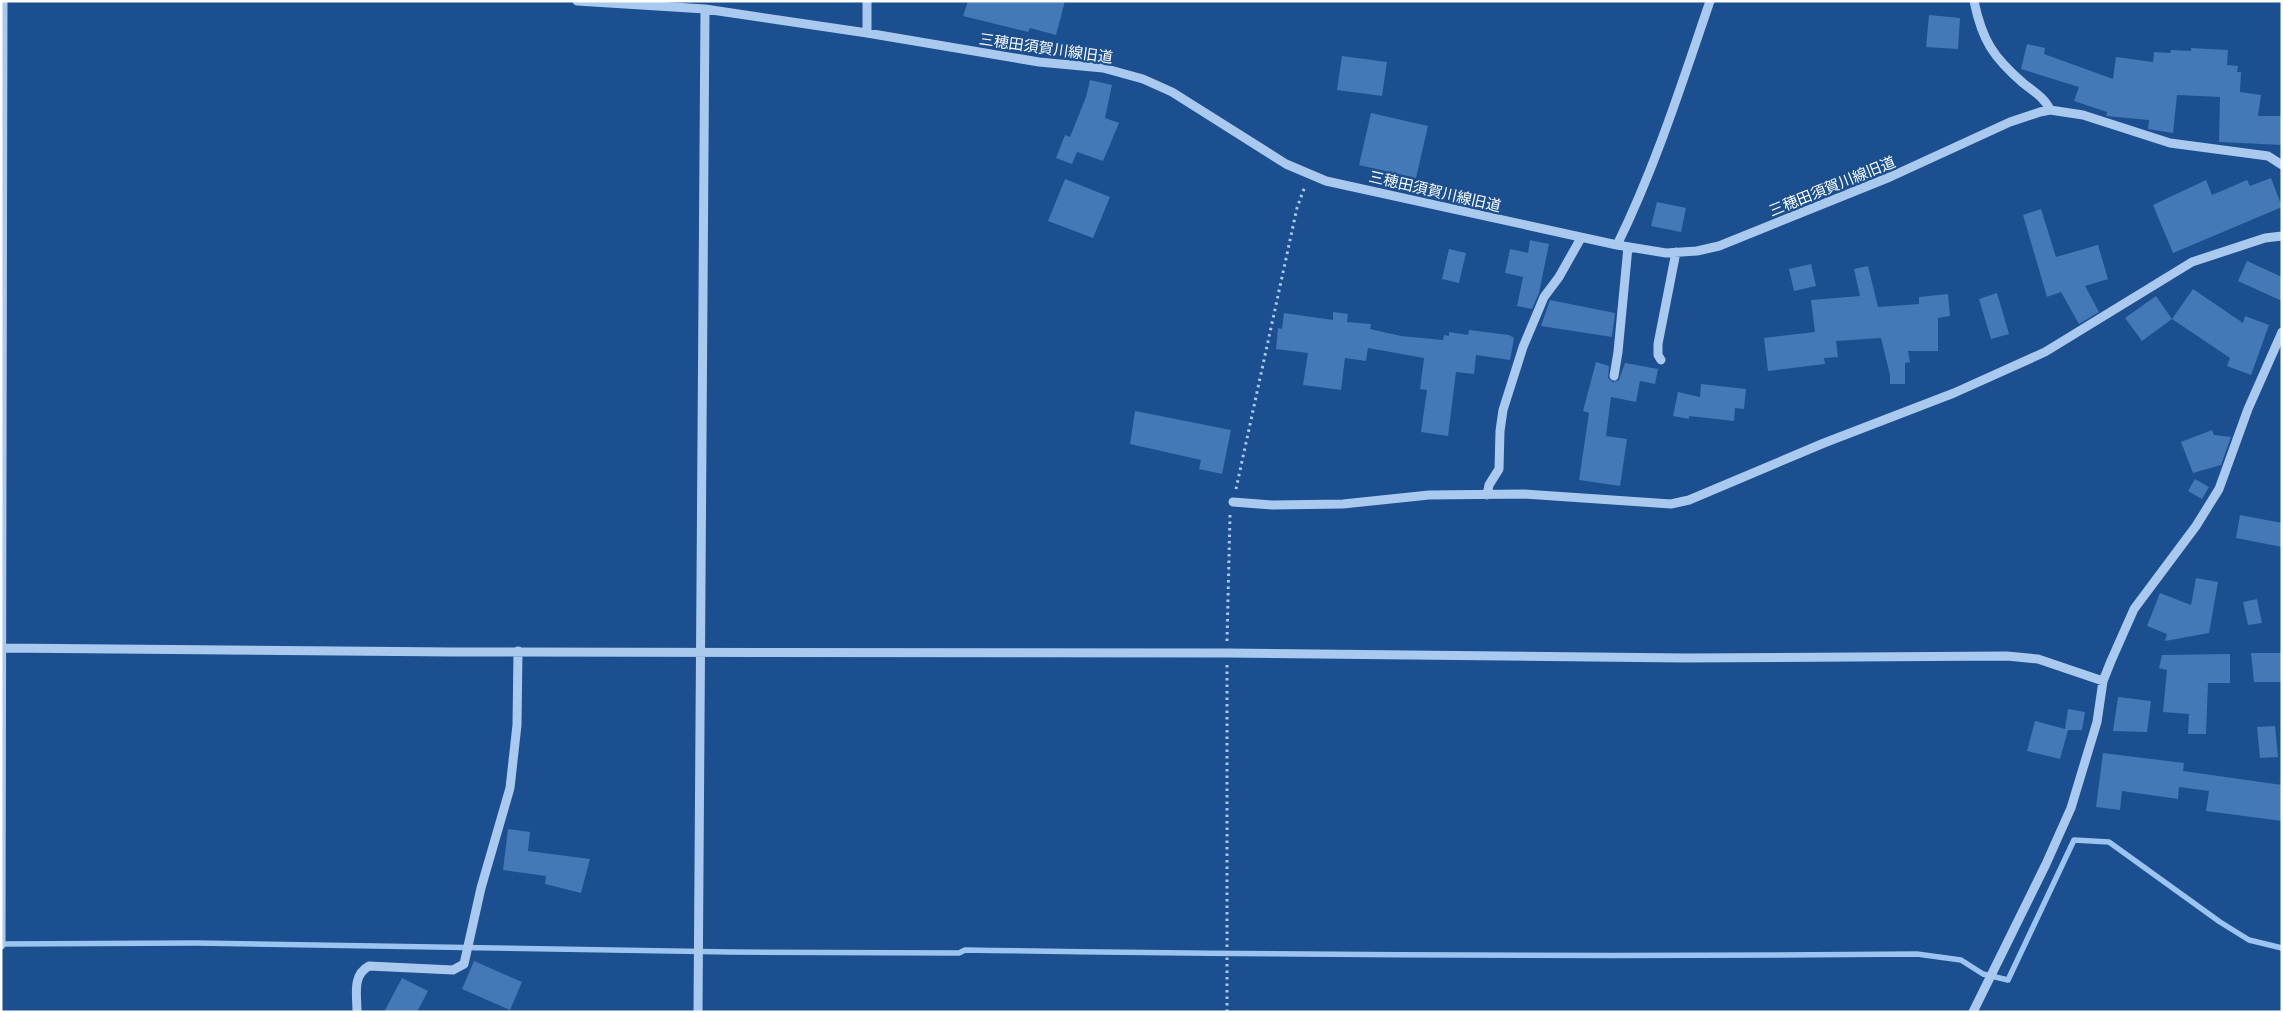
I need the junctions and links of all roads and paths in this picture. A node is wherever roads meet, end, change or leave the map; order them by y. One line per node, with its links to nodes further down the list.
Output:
1 (3, 1): 21 (street)
2 (577, 1): 6 (street, 三穂田須賀川線旧道)
3 (867, 1): 7 (street)
4 (1710, 1): 13 (street)
5 (1974, 1): 8 (street)
6 (705, 10): 7 (street, 三穂田須賀川線旧道); 23 (street)
7 (867, 33): 10 (street, 三穂田須賀川線旧道)
8 (2050, 110): 9 (street, 三穂田須賀川線旧道); 15 (street, 三穂田須賀川線旧道)
9 (2282, 165)
10 (1309, 174): 12 (street, 三穂田須賀川線旧道); 20 (path)
11 (2282, 236): 19 (street)
12 (1581, 238): 13 (street, 三穂田須賀川線旧道); 19 (street)
13 (1617, 246): 14 (street, 三穂田須賀川線旧道)
14 (1628, 247): 15 (street, 三穂田須賀川線旧道); 18 (street)
15 (1676, 252): 17 (street)
16 (2282, 332): 25 (street)
17 (1661, 360)
18 (1614, 376)
19 (1487, 494): 20 (street)
20 (1233, 502): 24 (path)
21 (2, 648): 22 (street); 26 (street)
22 (518, 651): 23 (street); 27 (street)
23 (699, 652): 24 (street); 28 (street)
24 (1227, 654): 25 (street); 29 (path)
25 (2103, 681): 30 (street)
26 (1, 945)
27 (357, 1012)
28 (698, 1012)
29 (1227, 1012)
30 (1972, 1012)

